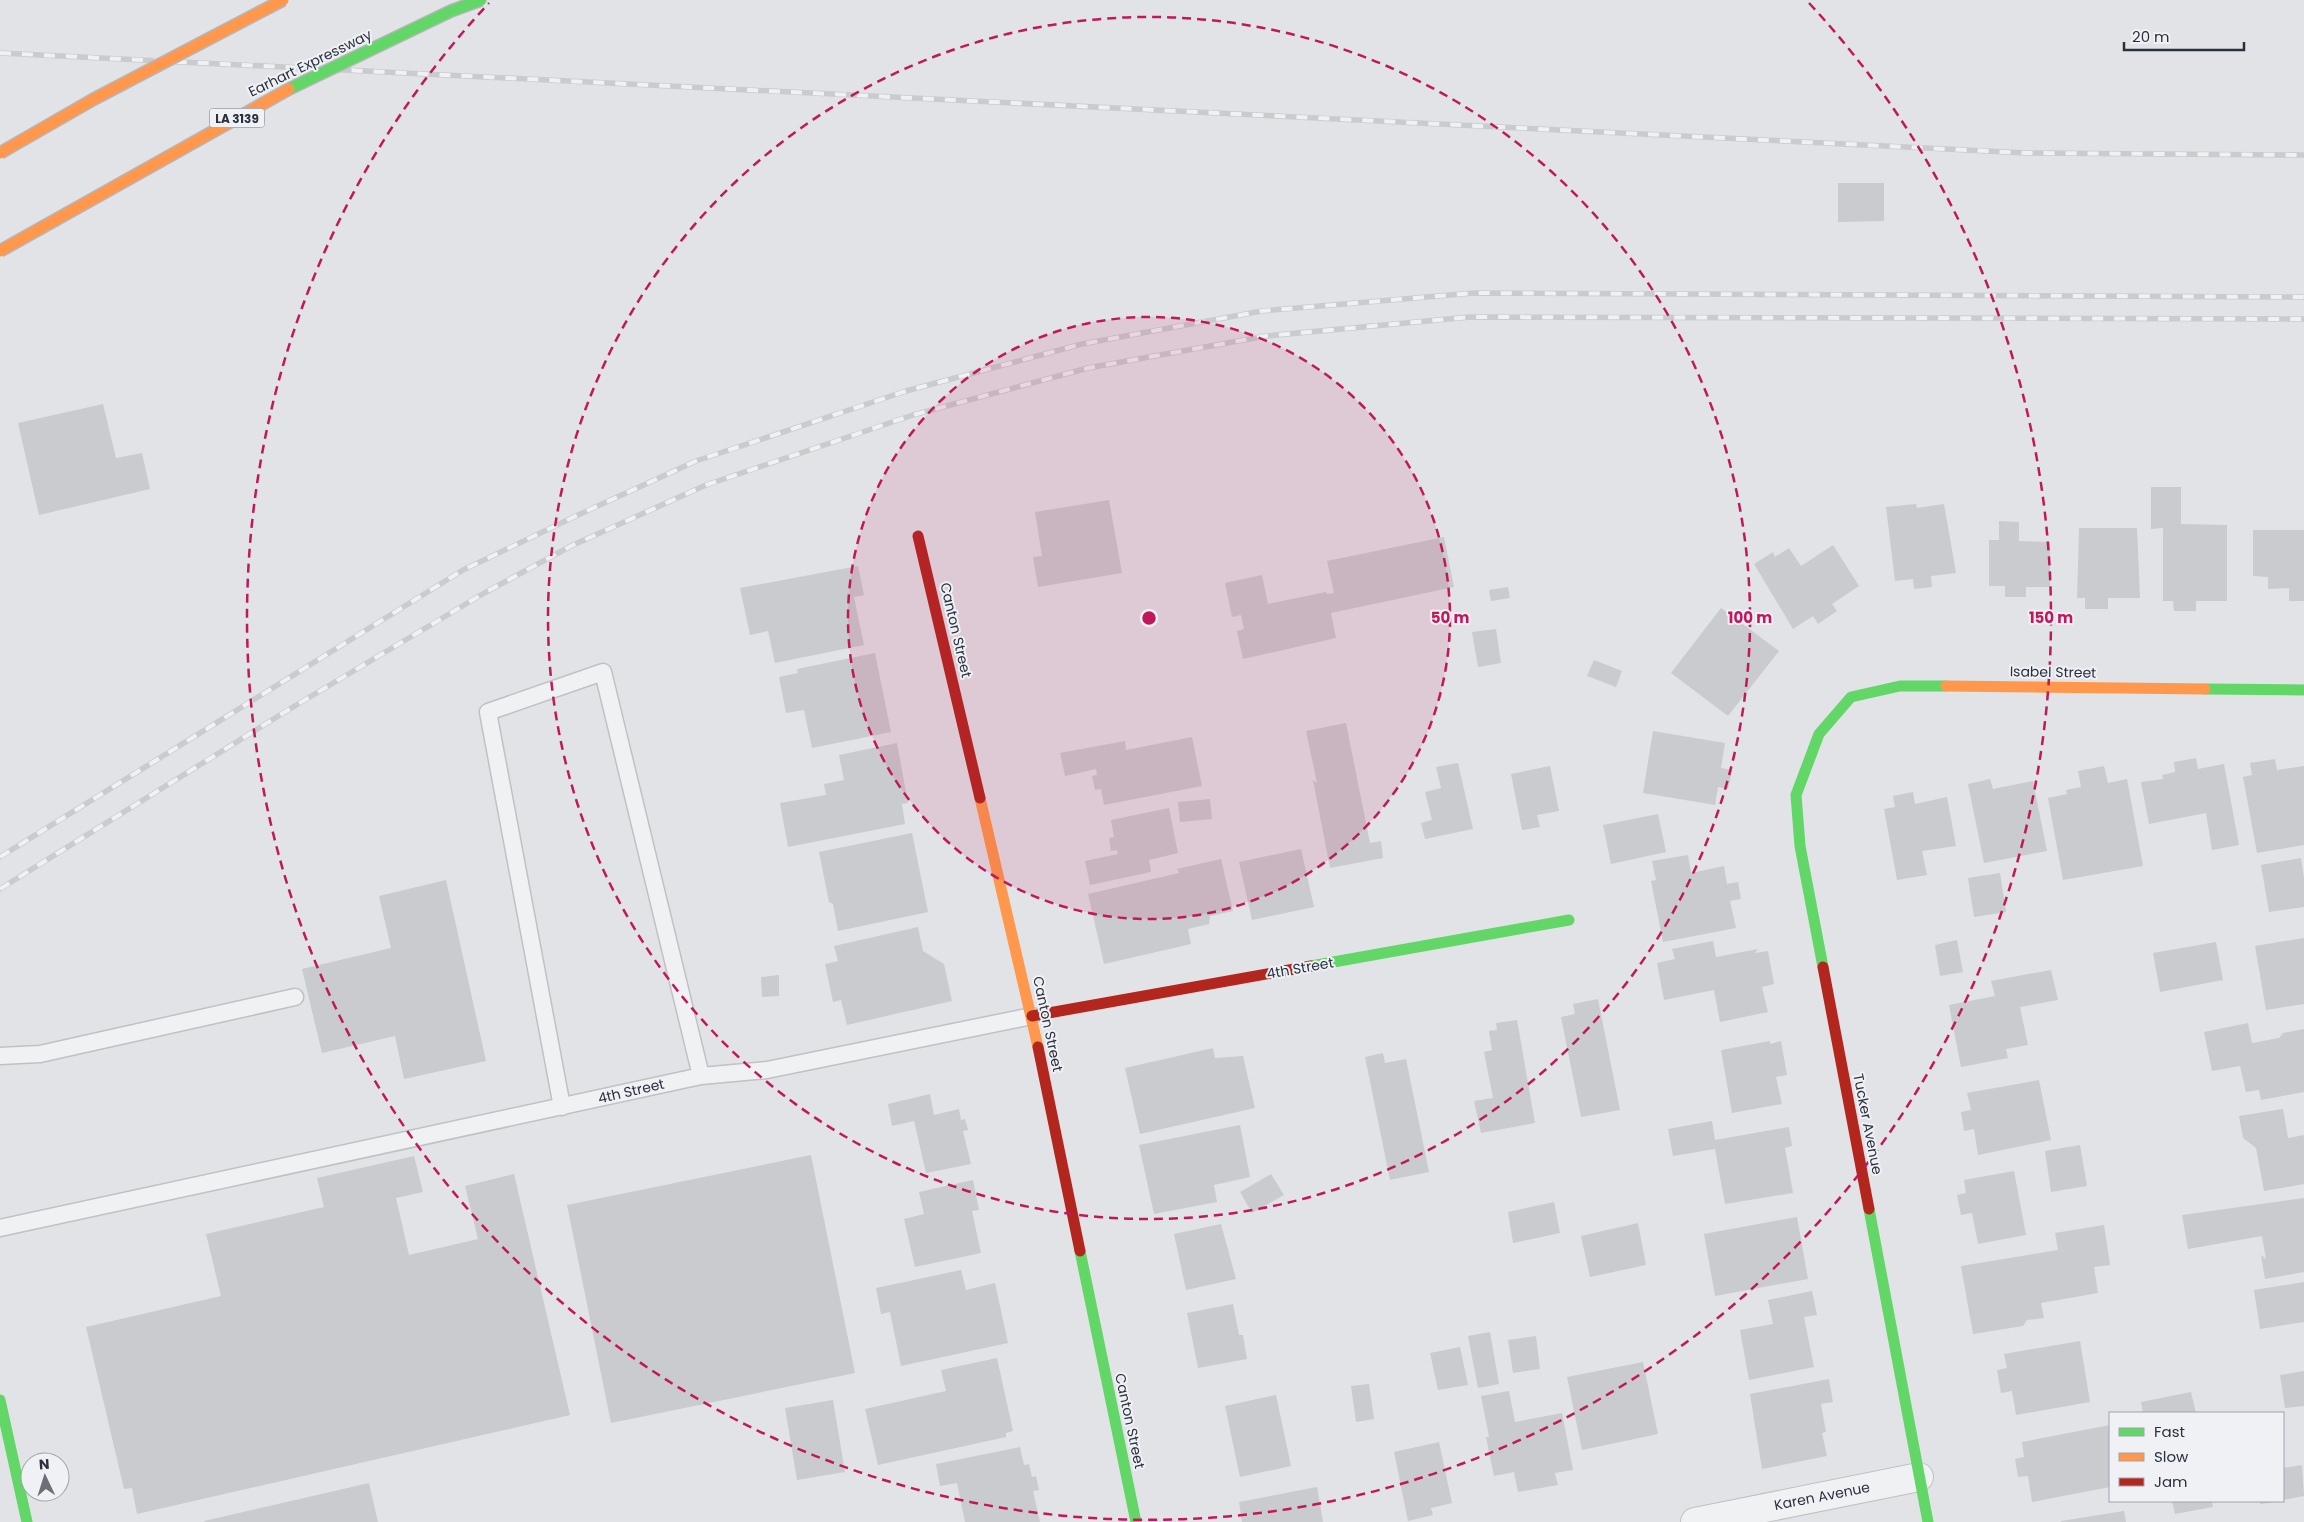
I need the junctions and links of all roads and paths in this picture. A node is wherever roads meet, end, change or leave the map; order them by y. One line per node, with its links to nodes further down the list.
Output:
1 (283, 0): 3 (main road, bridge)
2 (481, 0): 4 (main road, Earhart Expressway / LA 3139, bridge)
3 (0, 153)
4 (0, 251)
5 (918, 536): 10 (main road, Canton Street)
6 (2304, 690): 7 (main road, Isabel Street)
7 (1818, 734): 16 (main road, Tucker Avenue)
8 (1569, 920): 10 (main road, 4th Street)
9 (295, 997): 11 (lane)
10 (1032, 1016): 12 (lane, 4th Street); 18 (main road, Canton Street)
11 (0, 1056)
12 (701, 1076): 13 (lane, 4th Street); 13 (lane)
13 (562, 1107): 14 (lane, 4th Street)
14 (0, 1228)
15 (0, 1400): 17 (main road)
16 (1919, 1477): 19 (street, Karen Avenue); 20 (main road, Tucker Avenue)
17 (27, 1522)
18 (1136, 1522)
19 (1695, 1522)
20 (1928, 1522)

